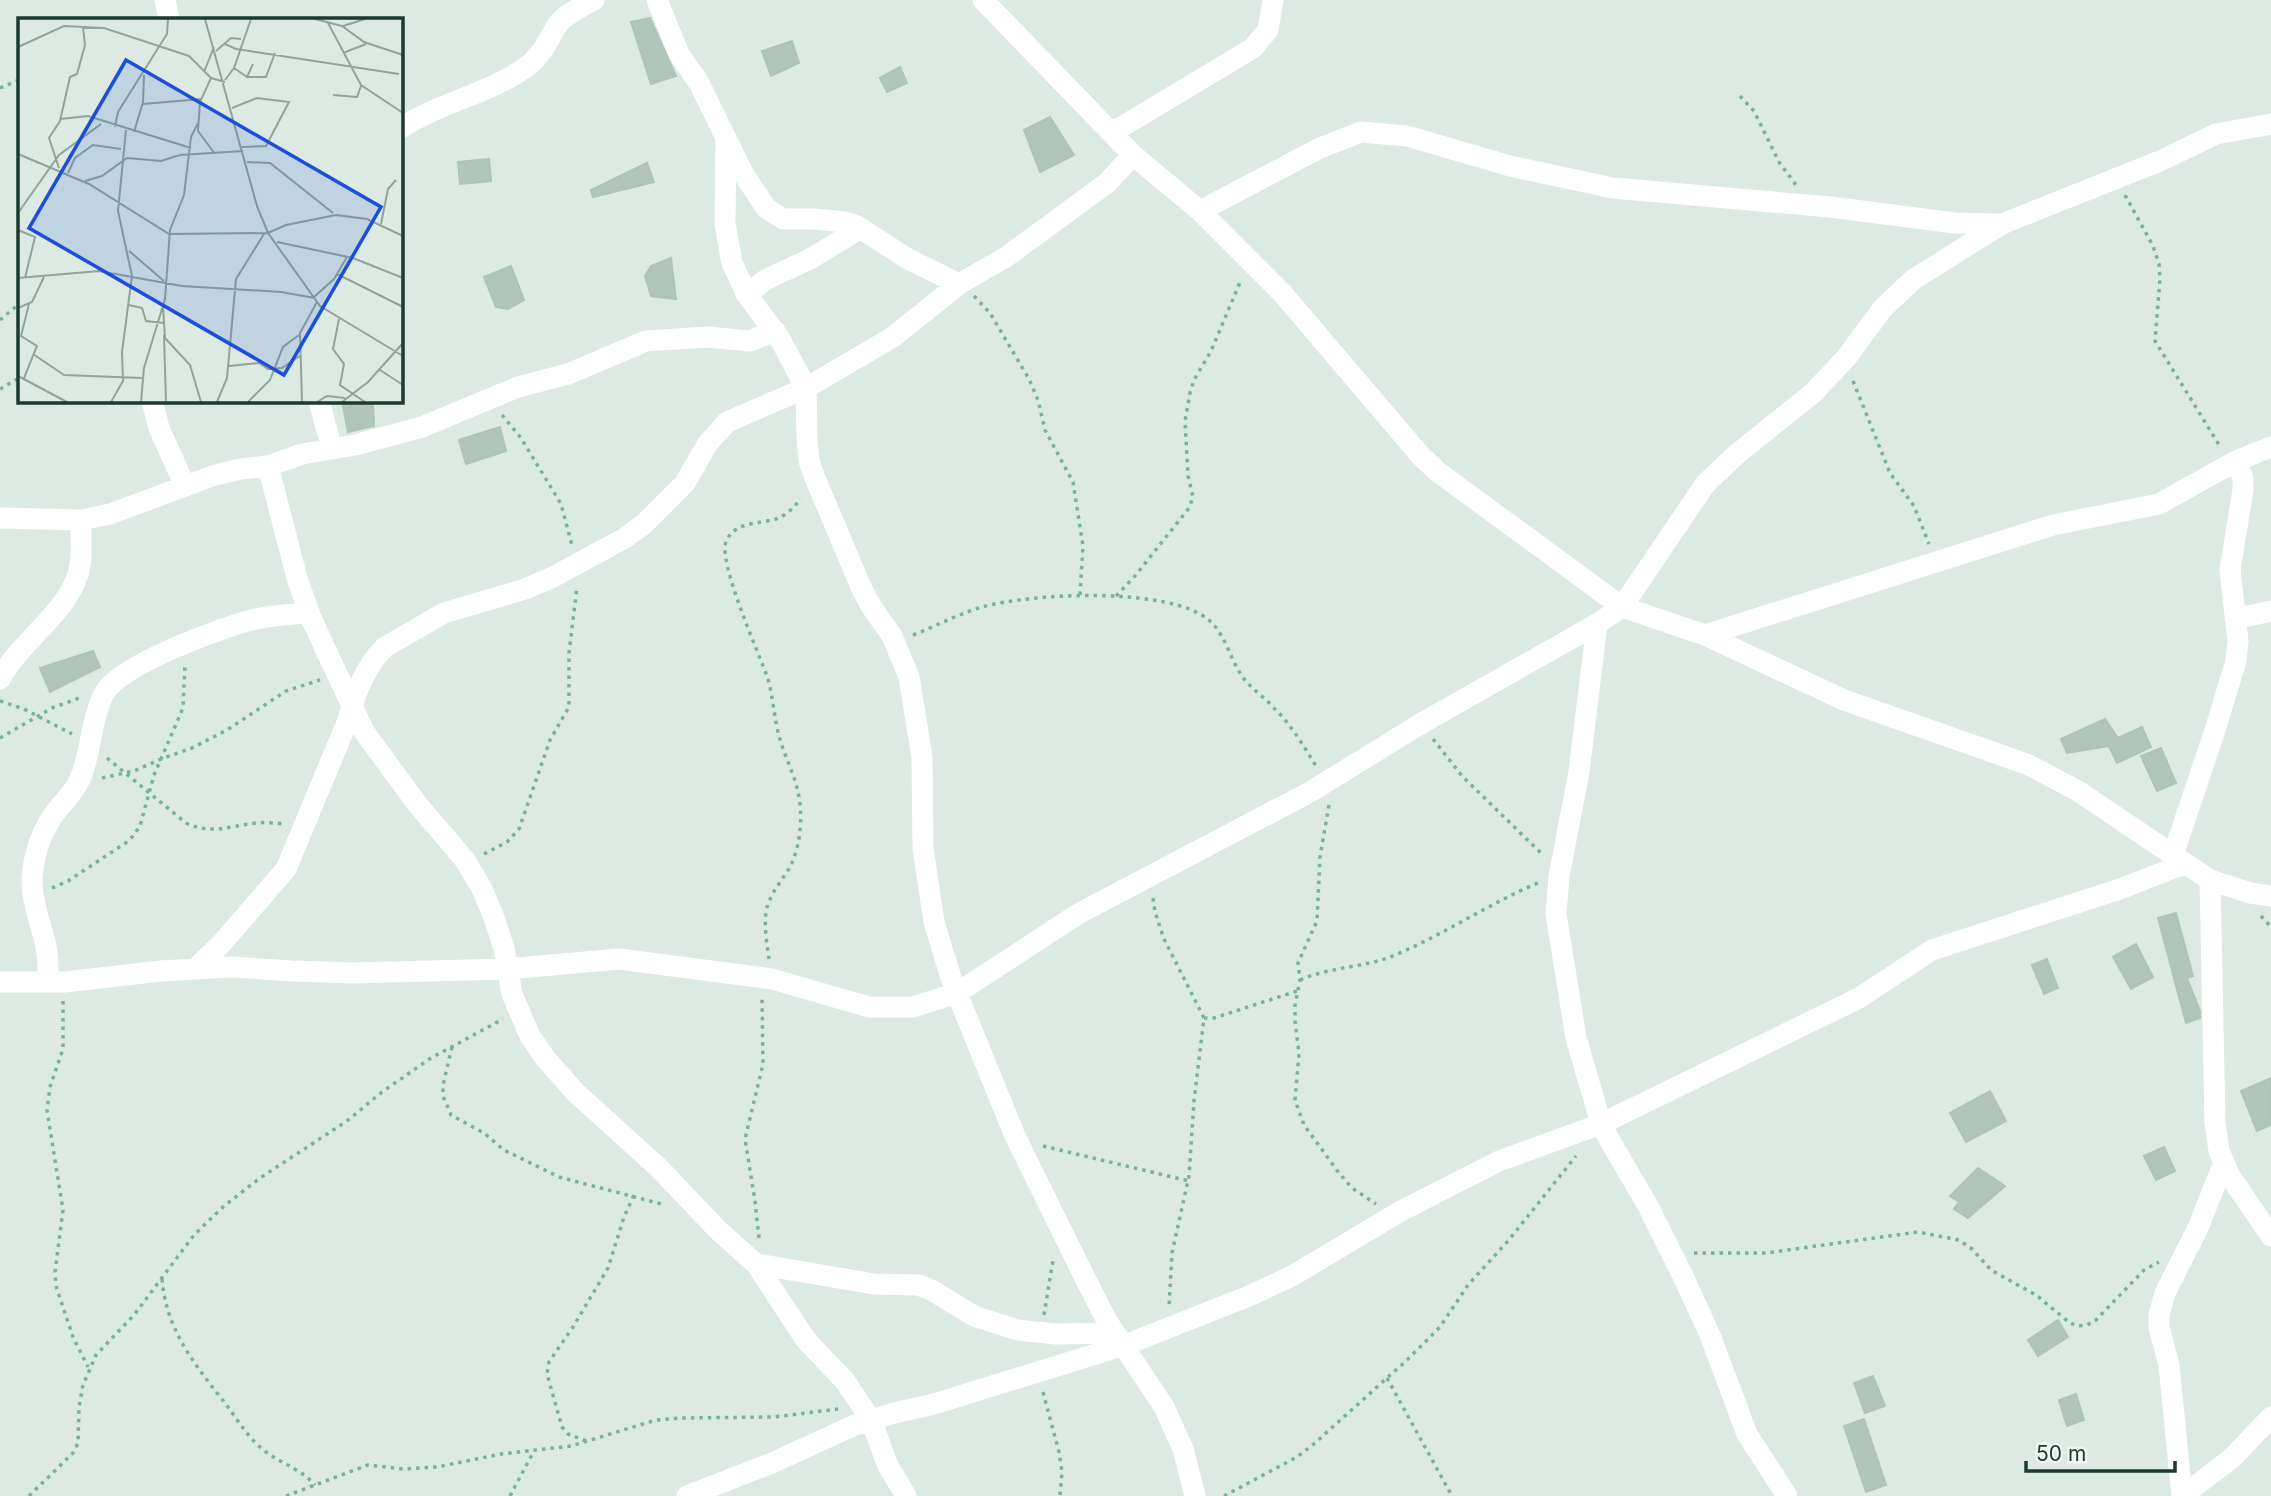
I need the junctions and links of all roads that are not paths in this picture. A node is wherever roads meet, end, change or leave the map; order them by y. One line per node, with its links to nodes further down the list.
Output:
1 (165, 0): 6 (street)
2 (593, 0): 8 (street)
3 (657, 0): 10 (street)
4 (983, 0): 9 (street)
5 (1273, 0): 9 (street)
6 (169, 18)
7 (2271, 124): 13 (street)
8 (402, 127)
9 (1113, 132): 11 (street)
10 (726, 139): 14 (street); 16 (street)
11 (1133, 155): 12 (street); 15 (street)
12 (1200, 211): 13 (street); 28 (street)
13 (2002, 224): 28 (street)
14 (861, 228): 15 (street); 16 (street)
15 (960, 284): 18 (street)
16 (747, 295): 17 (street)
17 (775, 331): 18 (street); 22 (street)
18 (806, 388): 35 (street); 43 (street)
19 (152, 402): 25 (street)
20 (319, 402): 22 (street)
21 (2271, 447): 23 (street)
22 (332, 449): 24 (street)
23 (2234, 463): 31 (street); 33 (street)
24 (268, 466): 25 (street); 30 (street)
25 (185, 486): 27 (street)
26 (0, 518): 27 (street)
27 (82, 520): 34 (street)
28 (1622, 607): 32 (street); 33 (street)
29 (2271, 611): 31 (street)
30 (309, 612): 35 (street); 42 (street)
31 (2235, 619): 36 (street)
32 (1597, 624): 43 (street); 44 (street)
33 (1704, 635): 36 (street)
34 (0, 679)
35 (351, 705): 39 (street); 40 (street)
36 (2179, 859): 37 (street); 44 (street)
37 (2210, 880): 38 (street); 45 (street)
38 (2271, 896)
39 (195, 969): 40 (street); 42 (street)
40 (506, 969): 43 (street); 47 (street)
41 (0, 982): 42 (street)
42 (56, 982)
43 (957, 993): 48 (street)
44 (1601, 1124): 48 (street); 54 (street)
45 (2224, 1162): 46 (street); 55 (street)
46 (2271, 1236)
47 (756, 1264): 48 (street); 49 (street)
48 (1120, 1339): 49 (street); 53 (street)
49 (867, 1415): 51 (street); 52 (street)
50 (2271, 1417): 55 (street)
51 (687, 1496)
52 (906, 1496)
53 (1195, 1496)
54 (1787, 1496)
55 (2182, 1496)

